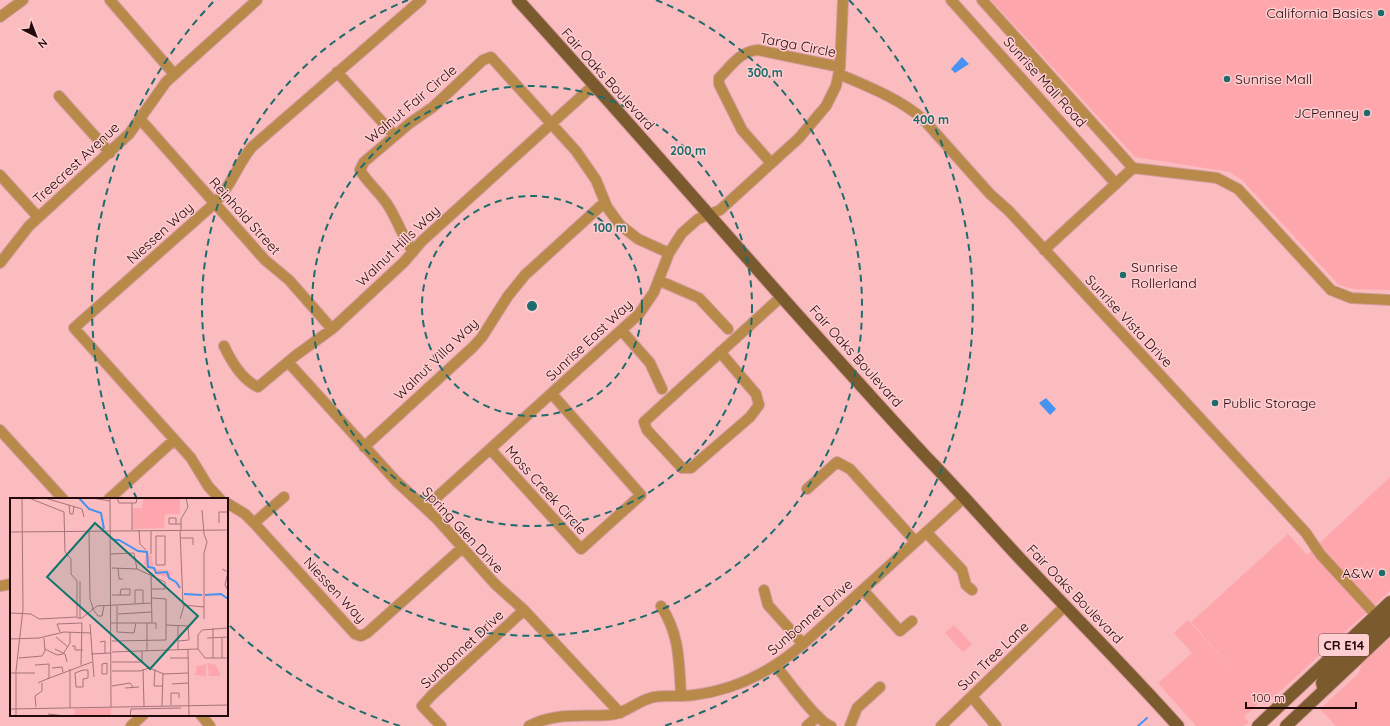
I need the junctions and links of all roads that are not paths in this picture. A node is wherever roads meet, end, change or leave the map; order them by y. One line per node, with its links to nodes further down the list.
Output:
1 (23, 0): 9 (street)
2 (110, 0): 12 (street)
3 (257, 0): 12 (street, Treecrest Avenue)
4 (421, 0): 11 (street, Niessen Way)
5 (518, 0): 13 (main road, Fair Oaks Boulevard)
6 (843, 0): 10 (street, Sunrise East Way)
7 (951, 0): 22 (street, Sunrise Mall Road)
8 (982, 0): 20 (street)
9 (0, 17)
10 (840, 71): 19 (street, Sunrise East Way); 19 (street, Targa Circle); 27 (street, Sunrise Vista Drive)
11 (337, 72): 17 (street); 24 (street, Niessen Way)
12 (174, 74): 15 (street, Treecrest Avenue)
13 (595, 84): 16 (street, Walnut Hills Way); 25 (main road, Fair Oaks Boulevard)
14 (59, 96): 18 (street)
15 (140, 119): 18 (street, Treecrest Avenue); 24 (street, Reinhold Street)
16 (550, 125): 17 (street, Walnut Fair Circle); 23 (street); 28 (street, Walnut Hills Way)
17 (395, 136): 28 (street, Walnut Fair Circle)
18 (110, 153): 26 (street, Treecrest Avenue)
19 (771, 163): 25 (street, Sunrise East Way)
20 (1133, 168): 22 (street); 33 (street)
21 (0, 175): 26 (street)
22 (1116, 184): 27 (street)
23 (605, 202): 29 (street); 44 (street, Walnut Villa Way)
24 (215, 203): 34 (street, Reinhold Street); 43 (street, Niessen Way)
25 (708, 216): 29 (street, Sunrise East Way); 32 (main road, Fair Oaks Boulevard)
26 (38, 217): 30 (street, Treecrest Avenue)
27 (1044, 250): 67 (street, Sunrise Vista Drive)
28 (413, 252): 34 (street, Walnut Hills Way)
29 (670, 252): 31 (street, Sunrise East Way)
30 (0, 263)
31 (660, 281): 35 (street); 36 (street, Sunrise East Way)
32 (782, 296): 38 (street); 48 (main road, Fair Oaks Boulevard)
33 (1390, 300)
34 (332, 329): 39 (street, Walnut Hills Way)
35 (728, 329)
36 (622, 331): 40 (street); 41 (street, Sunrise East Way)
37 (224, 346): 39 (street, Walnut Hills Way)
38 (720, 352): 38 (street)
39 (288, 362): 44 (street, Spring Glen Drive)
40 (662, 389)
41 (552, 394): 45 (street, Sunrise East Way); 45 (street, Moss Creek Circle)
42 (0, 430): 49 (street)
43 (174, 440): 50 (street); 51 (street, Niessen Way)
44 (364, 447): 53 (street, Spring Glen Drive)
45 (491, 450): 53 (street, Sunrise East Way)
46 (806, 490): 56 (street)
47 (284, 496): 54 (street)
48 (965, 496): 55 (street, Sunbonnet Drive); 65 (main road, Fair Oaks Boulevard)
49 (62, 498)
50 (109, 498)
51 (219, 498)
52 (228, 504): 54 (street, Niessen Way)
53 (426, 508): 57 (street, Spring Glen Drive)
54 (254, 523): 57 (street, Niessen Way)
55 (926, 532): 56 (street, Sunbonnet Drive); 62 (street)
56 (915, 541): 61 (street, Sunbonnet Drive)
57 (462, 548): 66 (street, Spring Glen Drive)
58 (10, 584): 59 (street)
59 (0, 586)
60 (764, 590): 71 (street)
61 (862, 590): 69 (street); 71 (street, Sunbonnet Drive)
62 (972, 590)
63 (1390, 602): 67 (main road, CR E14)
64 (661, 606): 75 (street)
65 (1065, 606): 76 (street, Sun Tree Lane); 90 (main road, Fair Oaks Boulevard)
66 (524, 610): 77 (street, Spring Glen Drive); 83 (street, Sunbonnet Drive)
67 (1376, 615): 74 (main road); 91 (main road, CR E14)
68 (1390, 616): 70 (main road)
69 (912, 621)
70 (1388, 630): 74 (main road, CR E14)
71 (802, 644): 72 (street, Sunbonnet Drive)
72 (776, 666): 75 (street, Sunbonnet Drive); 80 (street)
73 (880, 687): 87 (street)
74 (1324, 690): 92 (main road, CR E14)
75 (681, 696): 77 (street, Sunbonnet Drive)
76 (972, 697): 88 (street, Sun Tree Lane); 89 (street)
77 (620, 713): 84 (street, Sunbonnet Drive)
78 (142, 716): 81 (street)
79 (201, 716): 82 (street)
80 (818, 716): 85 (street); 86 (street)
81 (130, 726)
82 (210, 726)
83 (441, 726)
84 (529, 726)
85 (807, 726)
86 (831, 726)
87 (850, 726)
88 (941, 726)
89 (996, 726)
90 (1178, 726)
91 (1258, 726)
92 (1286, 726)

